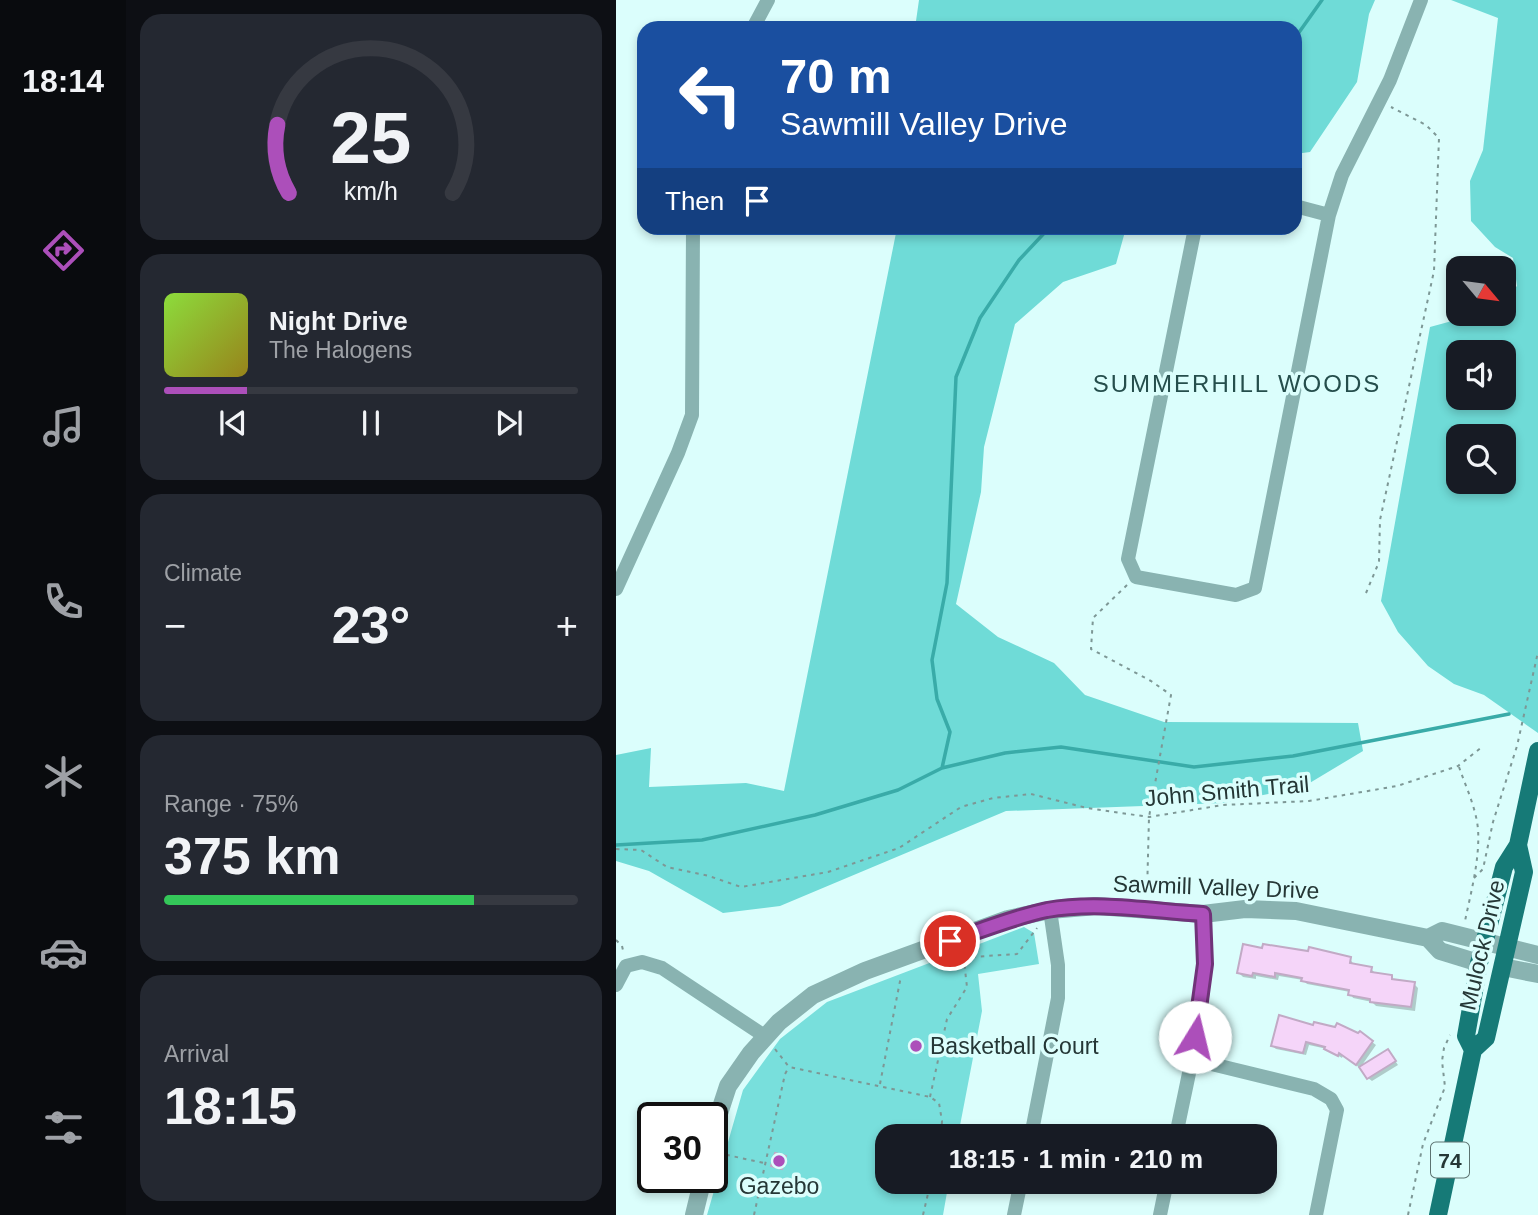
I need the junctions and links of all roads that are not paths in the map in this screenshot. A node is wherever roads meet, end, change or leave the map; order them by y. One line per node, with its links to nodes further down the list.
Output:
1 (768, 0): 3 (street)
2 (1421, 0): 5 (street)
3 (757, 21)
4 (1302, 208): 5 (street)
5 (1329, 215): 7 (street)
6 (693, 235): 8 (street)
7 (1194, 235)
8 (616, 589)
9 (1538, 751): 10 (main road, Mulock Drive / 74)
10 (1518, 845): 14 (main road, Mulock Drive / 74); 15 (main road, Mulock Drive / 74)
11 (1050, 910): 12 (street, Sawmill Valley Drive); 21 (street, Sawmill Valley Drive); 25 (street)
12 (1203, 914): 13 (street, Sawmill Valley Drive); 23 (street)
13 (1428, 937): 14 (street, Sawmill Valley Drive); 17 (street, Sawmill Valley Drive)
14 (1485, 941): 15 (street, Sawmill Valley Drive); 17 (main road, Mulock Drive / 74)
15 (1508, 946): 16 (street, Sawmill Valley Drive); 18 (main road, Mulock Drive / 74)
16 (1538, 955)
17 (1479, 963): 18 (street); 22 (main road, Mulock Drive / 74)
18 (1503, 967): 19 (street); 22 (main road, Mulock Drive / 74)
19 (1538, 974)
20 (616, 985): 21 (street)
21 (766, 1037): 24 (street, Sawmill Valley Drive)
22 (1473, 1050): 34 (main road, Mulock Drive / 74)
23 (1191, 1059): 26 (street); 33 (street)
24 (723, 1102)
25 (1033, 1124)
26 (1178, 1124)
27 (699, 1193): 30 (street)
28 (1018, 1194): 31 (street)
29 (1164, 1194): 32 (street)
30 (694, 1215)
31 (1014, 1215)
32 (1160, 1215)
33 (1316, 1215)
34 (1438, 1215)

